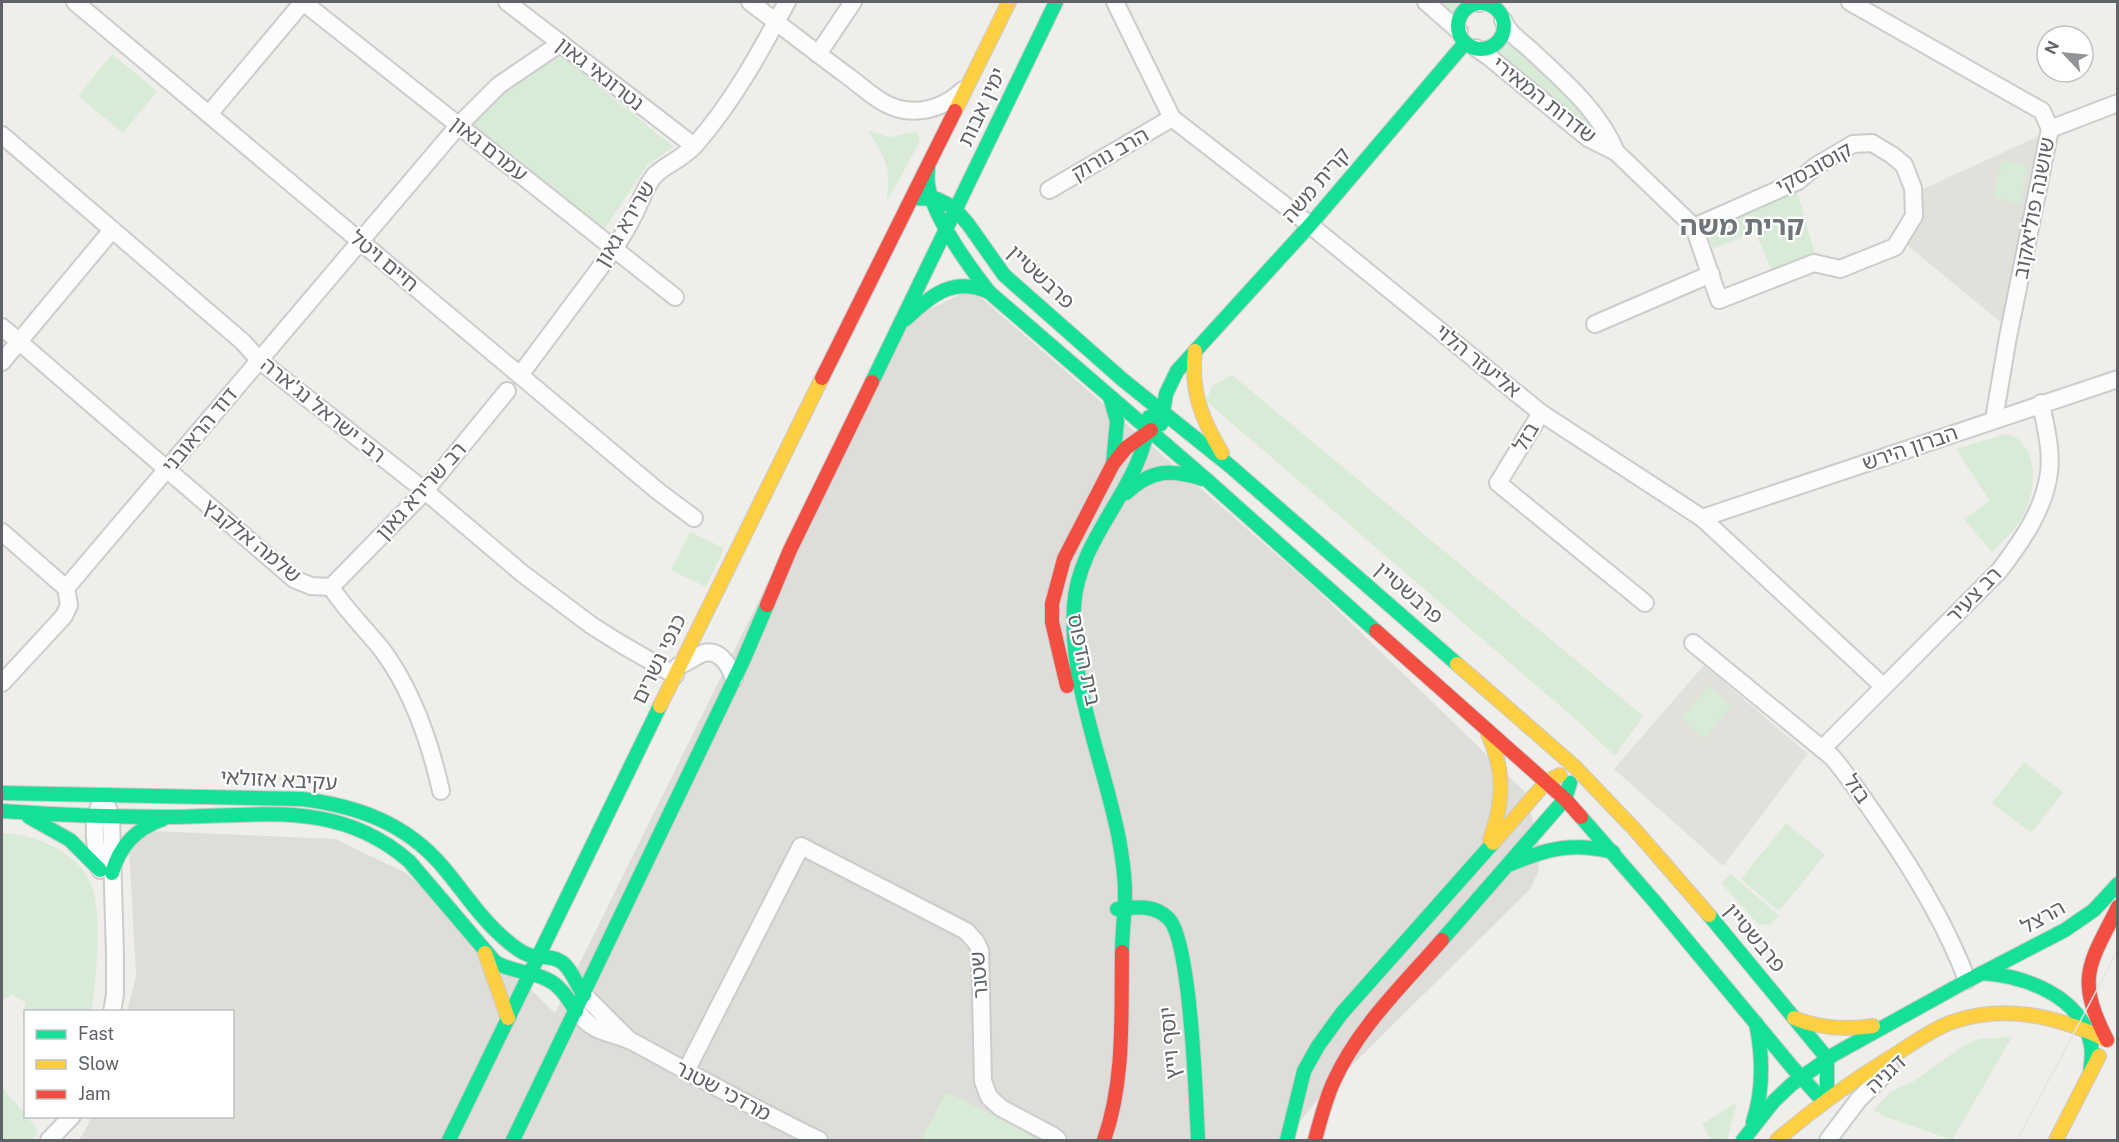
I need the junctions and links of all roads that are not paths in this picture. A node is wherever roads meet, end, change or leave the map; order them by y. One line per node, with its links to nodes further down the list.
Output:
1 (75, 2): 20 (street, חיים ויטל)
2 (303, 2): 20 (street); 22 (street, עמרם גאון)
3 (507, 2): 16 (street, נטרונאי גאון)
4 (750, 2): 14 (street)
5 (787, 2): 14 (street)
6 (853, 2): 17 (street)
7 (1009, 2): 18 (street, ימין אבות)
8 (1056, 2): 31 (street, ימין אבות)
9 (1115, 2): 21 (street, אליעזר הלוי)
10 (1426, 2): 15 (street, שדרות המאירי)
11 (1478, 2): 13 (street); 15 (street)
12 (1850, 2): 23 (street, שושנה פוליאקוב)
13 (1501, 10): 15 (street); 26 (street, שדרות המאירי)
14 (776, 22): 17 (street); 25 (street, שרירא גאון)
15 (1467, 41): 26 (street, שדרות המאירי); 32 (street, קרית משה)
16 (561, 43): 22 (street, דוד הראובני); 25 (street, נטרונאי גאון)
17 (818, 54): 18 (street)
18 (968, 85): 27 (street, ימין אבות)
19 (2118, 103): 23 (street)
20 (209, 114): 36 (street, חיים ויטל)
21 (1172, 118): 28 (street, הרב נורוק); 32 (street, אליעזר הלוי)
22 (459, 125): 36 (street, דוד הראובני); 37 (street, עמרם גאון)
23 (2050, 129): 58 (street, שושנה פוליאקוב)
24 (2, 135): 35 (street, רבי ישראל נג'ארה)
25 (694, 146): 37 (street, שרירא גאון)
26 (1616, 152): 33 (street)
27 (928, 166): 29 (street, ימין אבות); 30 (street, פרבשטיין)
28 (1049, 190)
29 (912, 198): 30 (street); 74 (street, כנפי נשרים)
30 (931, 199): 31 (street); 34 (street, פרבשטיין)
31 (957, 209): 34 (street, ימין אבות); 51 (street, פרבשטיין)
32 (1310, 225): 45 (street, קרית משה); 57 (street, אליעזר הלוי)
33 (1694, 226): 38 (street, קוסובסקי); 38 (street, קוסובסקי)
34 (946, 229): 39 (street, פרבשטיין); 43 (street)
35 (112, 230): 44 (street); 46 (street, רבי ישראל נג'ארה)
36 (360, 241): 46 (street, דוד הראובני); 49 (street, חיים ויטל)
37 (614, 249): 40 (street, עמרם גאון); 49 (street, שרירא גאון)
38 (1710, 274): 41 (street)
39 (989, 292): 43 (street); 53 (street, פרבשטיין)
40 (675, 297)
41 (1595, 324)
42 (2, 327): 44 (street, שלמה אלקבץ)
43 (895, 332): 75 (street)
44 (19, 342): 47 (street); 63 (street, שלמה אלקבץ)
45 (1195, 351): 48 (street, קרית משה); 62 (street)
46 (259, 360): 63 (street, דוד הראובני); 65 (street, רבי ישראל נג'ארה)
47 (2, 362)
48 (1182, 365): 51 (street); 56 (street, קרית משה)
49 (520, 375): 67 (street, חיים ויטל)
50 (2118, 379): 55 (street, הברון הירש)
51 (1123, 380): 54 (street, פרבשטיין)
52 (507, 391): 65 (street, רב שרירא גאון)
53 (1110, 397): 60 (street, פרבשטיין); 61 (street)
54 (1148, 400): 56 (street, פרבשטיין); 60 (street, בית הדפוס)
55 (2042, 403): 58 (street, הברון הירש); 77 (street, רב צעיר)
56 (1162, 411): 59 (street, פרבשטיין); 60 (street, קרית משה)
57 (1541, 413): 68 (street, אליעזר הלוי); 72 (street, בזל)
58 (1994, 419): 68 (street, הברון הירש)
59 (1181, 426): 60 (street); 62 (street, פרבשטיין)
60 (1155, 428): 61 (street, בית הדפוס); 64 (street, פרבשטיין); 66 (street, בית הדפוס)
61 (1113, 464): 81 (street, בית הדפוס)
62 (1230, 466): 80 (street, פרבשטיין)
63 (167, 470): 70 (street, שלמה אלקבץ); 71 (street, דוד הראובני)
64 (1207, 480): 66 (street); 78 (street, פרבשטיין)
65 (425, 491): 70 (street, רב שרירא גאון); 74 (street, רבי ישראל נג'ארה)
66 (1113, 506): 98 (street, בית הדפוס)
67 (694, 518)
68 (1702, 518): 77 (street, אליעזר הלוי)
69 (2, 532): 71 (street)
70 (331, 587): 83 (street, שלמה אלקבץ)
71 (66, 588): 76 (street)
72 (1645, 603)
73 (1692, 643): 79 (street, בזל)
74 (677, 670): 75 (street, רבי ישראל נג'ארה); 99 (street, כנפי נשרים)
75 (734, 679): 105 (street)
76 (2, 683)
77 (1883, 686): 79 (street, רב צעיר)
78 (1482, 724): 82 (street, פרבשטיין); 92 (street)
79 (1822, 749): 104 (street, בזל)
80 (1575, 766): 82 (street); 86 (street); 109 (street, פרבשטיין)
81 (1089, 777)
82 (1547, 781): 86 (street, פרבשטיין); 92 (street)
83 (441, 791)
84 (2, 793): 85 (street, עקיבא אזולאי)
85 (102, 795): 89 (street); 100 (street, עקיבא אזולאי)
86 (1565, 799): 91 (street, פרבשטיין); 93 (street)
87 (2, 811): 88 (street, עקיבא אזולאי)
88 (19, 812): 89 (street, עקיבא אזולאי); 94 (street)
89 (103, 817): 90 (street, עקיבא אזולאי); 94 (street)
90 (168, 818): 94 (street); 101 (street, עקיבא אזולאי)
91 (1613, 852): 93 (street); 112 (street, פרבשטיין)
92 (1483, 854): 133 (street)
93 (1503, 868): 134 (street)
94 (106, 871): 106 (street)
95 (1111, 883): 98 (street, בית הדפוס)
96 (2118, 884): 104 (street, הרצל)
97 (2118, 907): 116 (street)
98 (1121, 913): 131 (street, בית הדפוס); 132 (street, יוסף וייץ)
99 (555, 920): 100 (street); 102 (street, כנפי נשרים)
100 (496, 932): 102 (street, עקיבא אזולאי)
101 (484, 951): 103 (street, עקיבא אזולאי); 108 (street)
102 (538, 955): 103 (street, כנפי נשרים); 105 (street, עקיבא אזולאי)
103 (529, 975): 107 (street, עקיבא אזולאי); 108 (street, כנפי נשרים)
104 (1973, 977): 110 (street); 113 (street)
105 (584, 995): 107 (street); 115 (street, מרדכי שטנר)
106 (112, 1010)
107 (576, 1011): 115 (street, מרדכי שטנר); 128 (street)
108 (508, 1018): 127 (street, כנפי נשרים)
109 (1794, 1018): 110 (street); 117 (street, פרבשטיין)
110 (1897, 1019): 117 (street)
111 (2118, 1020): 116 (street)
112 (1756, 1023): 120 (street, פרבשטיין); 124 (street)
113 (2084, 1028): 114 (street); 116 (street); 119 (street)
114 (1938, 1030): 121 (street); 123 (street, דגניה)
115 (628, 1040): 118 (street, מרדכי שטנר)
116 (2114, 1041): 119 (street)
117 (1827, 1058): 120 (street); 121 (street)
118 (686, 1071): 125 (street, שטנר); 129 (street, מרדכי שטנר)
119 (2090, 1073): 137 (street)
120 (1799, 1078): 121 (street, פרבשטיין); 124 (street)
121 (1823, 1101): 123 (street); 135 (street)
122 (70, 1118): 126 (street)
123 (1840, 1123): 136 (street, דגניה)
124 (1747, 1135)
125 (1053, 1138): 130 (street)
126 (49, 1140)
127 (449, 1140)
128 (513, 1140)
129 (819, 1140)
130 (1074, 1140)
131 (1104, 1140)
132 (1198, 1140)
133 (1287, 1140)
134 (1315, 1140)
135 (1777, 1140)
136 (1828, 1140)
137 (2056, 1140)

